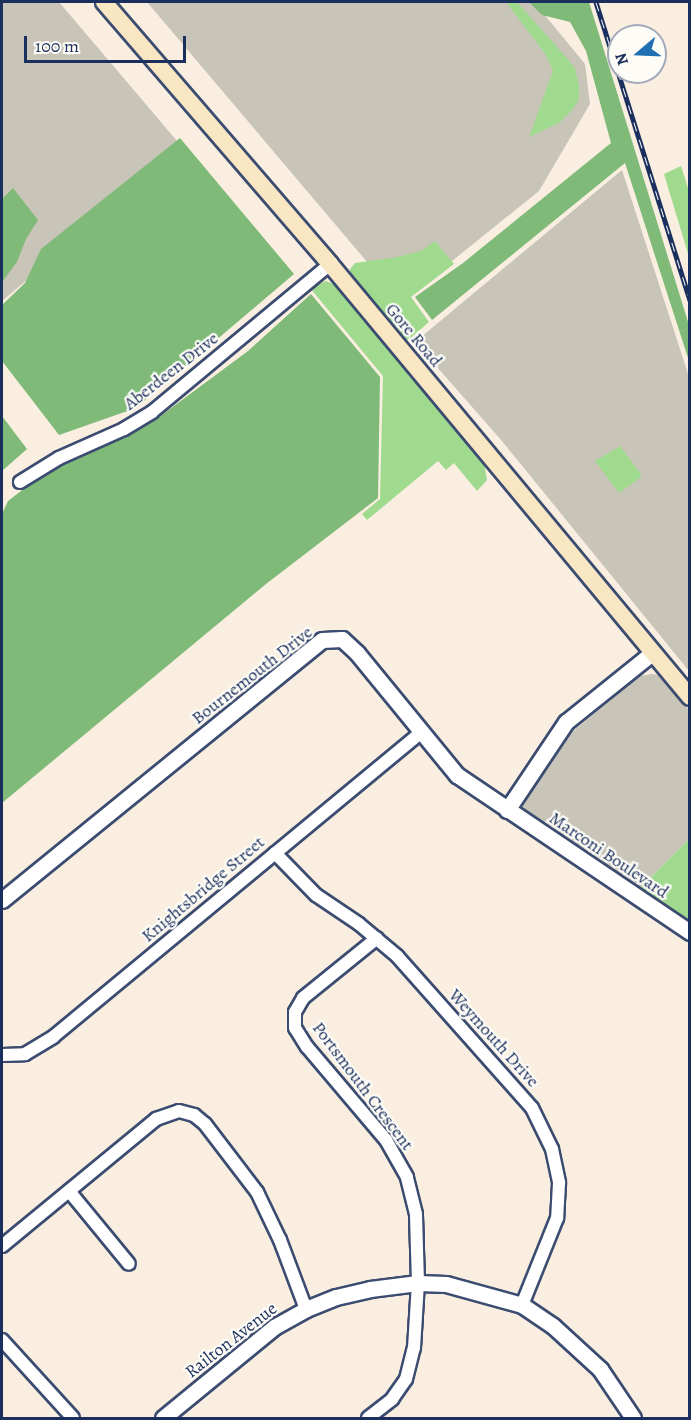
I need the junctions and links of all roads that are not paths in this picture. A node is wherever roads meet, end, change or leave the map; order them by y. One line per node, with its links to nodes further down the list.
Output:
1 (104, 2): 2 (main road, Gore Road)
2 (330, 264): 3 (street, Aberdeen Drive); 4 (main road, Gore Road)
3 (20, 482)
4 (652, 653): 5 (main road, Gore Road); 7 (street)
5 (690, 697)
6 (420, 733): 7 (street, Bournemouth Drive); 8 (street, Knightsbridge Street); 9 (street, Bournemouth Drive)
7 (507, 810): 10 (street, Marconi Boulevard)
8 (275, 853): 11 (street, Weymouth Drive); 12 (street, Knightsbridge Street)
9 (2, 900)
10 (690, 932)
11 (377, 938): 16 (street, Portsmouth Crescent); 17 (street, Weymouth Drive)
12 (2, 1055)
13 (69, 1191): 14 (street); 15 (street); 18 (street)
14 (2, 1246)
15 (129, 1264)
16 (418, 1283): 17 (street, Railton Avenue); 18 (street, Railton Avenue); 22 (street, Portsmouth Crescent)
17 (522, 1305): 23 (street, Railton Avenue)
18 (306, 1309): 21 (street, Railton Avenue)
19 (2, 1340): 20 (street)
20 (73, 1419)
21 (163, 1419)
22 (368, 1419)
23 (633, 1419)

